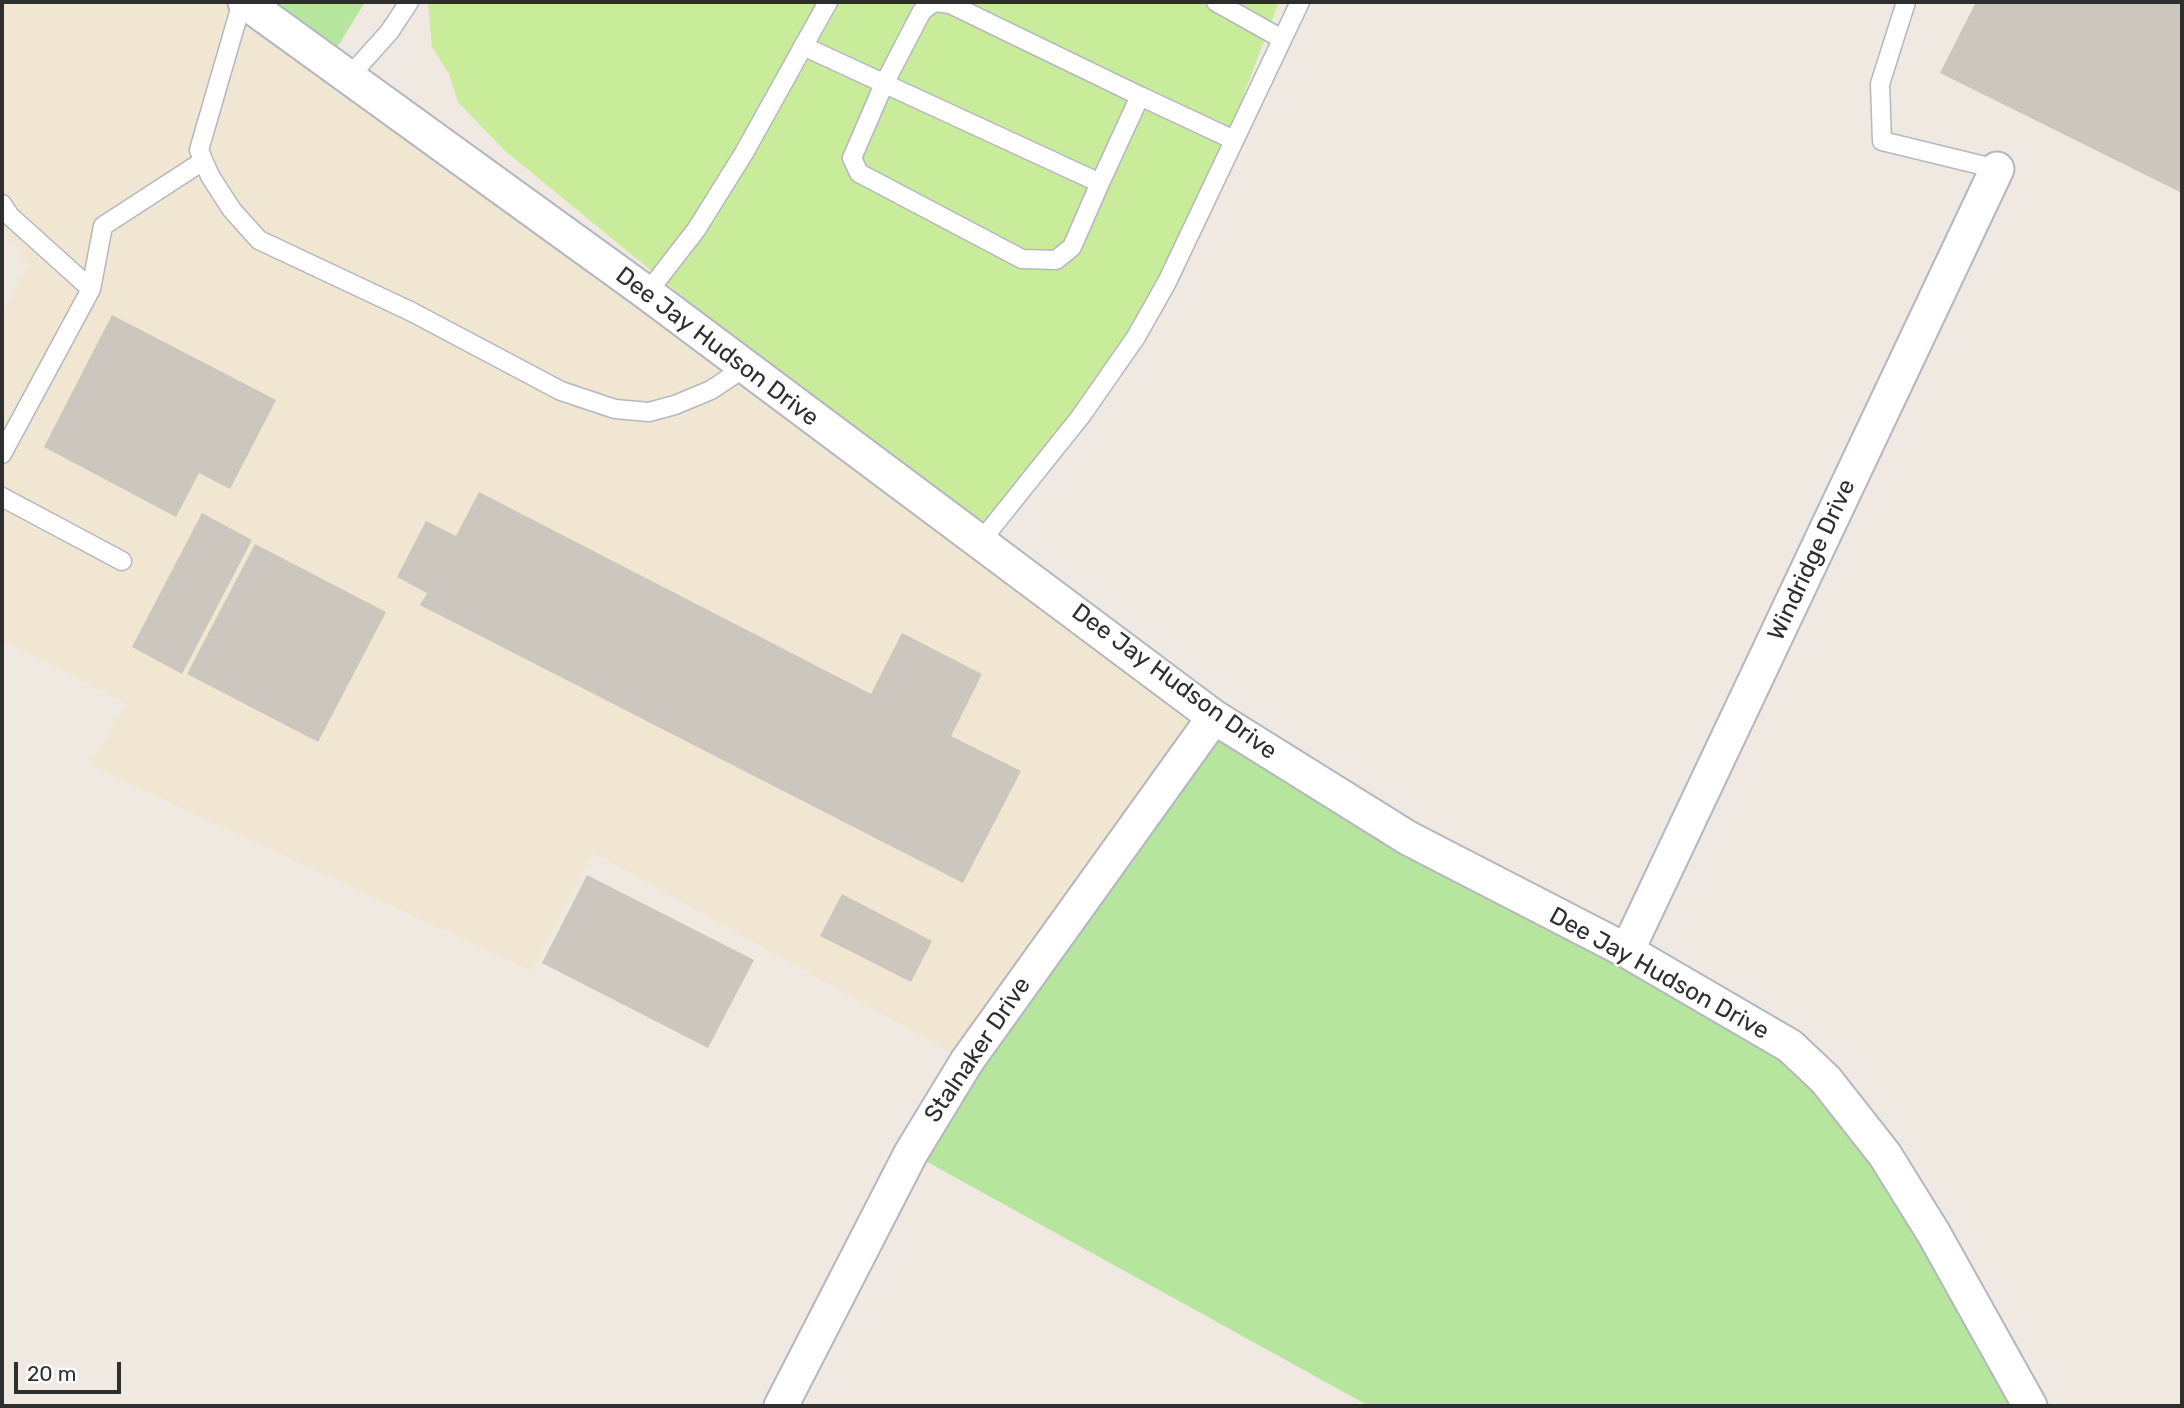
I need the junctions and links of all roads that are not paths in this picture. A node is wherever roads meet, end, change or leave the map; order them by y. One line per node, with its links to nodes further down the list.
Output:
1 (243, 2): 10 (street, Dee Jay Hudson Drive); 14 (lane)
2 (409, 2): 10 (lane)
3 (828, 2): 9 (lane)
4 (935, 2): 11 (lane); 12 (lane)
5 (1216, 2): 8 (lane)
6 (1300, 2): 8 (lane)
7 (1906, 2): 15 (lane)
8 (1282, 39): 13 (lane)
9 (803, 46): 11 (lane); 19 (lane)
10 (348, 78): 19 (street, Dee Jay Hudson Drive)
11 (884, 85): 16 (lane); 16 (lane)
12 (1140, 96): 13 (lane); 16 (lane)
13 (1234, 140): 23 (lane)
14 (203, 161): 18 (lane); 20 (lane)
15 (1997, 169): 26 (street, Windridge Drive)
16 (1101, 183)
17 (2, 204): 18 (lane)
18 (91, 289): 21 (lane)
19 (647, 293): 20 (street, Dee Jay Hudson Drive)
20 (744, 368): 23 (street, Dee Jay Hudson Drive)
21 (2, 454)
22 (2, 497): 24 (lane)
23 (981, 541): 25 (street, Dee Jay Hudson Drive)
24 (122, 562)
25 (1214, 717): 26 (street, Dee Jay Hudson Drive); 27 (street, Stalnaker Drive)
26 (1627, 951): 28 (street, Dee Jay Hudson Drive)
27 (781, 1406)
28 (2030, 1406)

